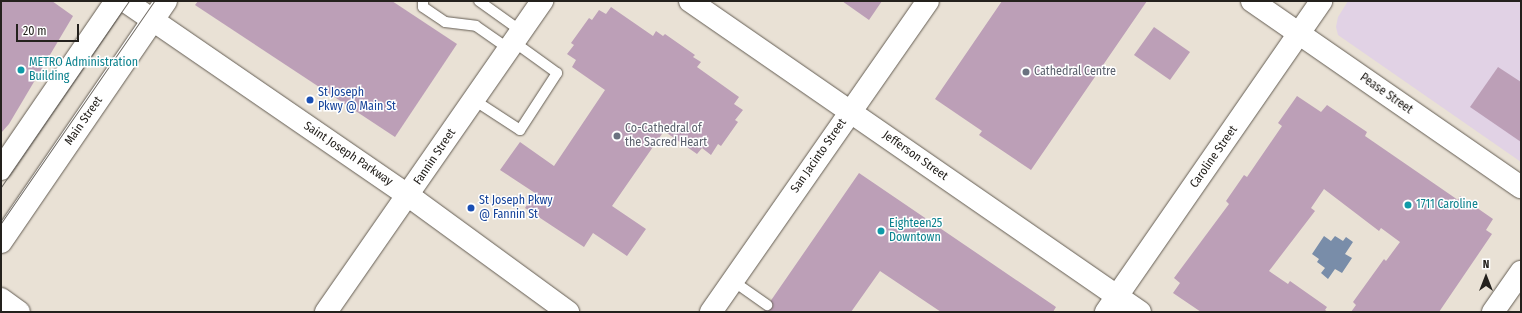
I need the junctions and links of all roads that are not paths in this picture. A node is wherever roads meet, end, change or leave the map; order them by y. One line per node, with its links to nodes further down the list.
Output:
1 (116, 1): 16 (street)
2 (125, 1): 11 (street, Saint Joseph Parkway)
3 (166, 1): 11 (street, Main Street)
4 (423, 1): 13 (lane)
5 (479, 1): 13 (lane)
6 (542, 1): 13 (street, Fannin Street)
7 (928, 1): 15 (street, San Jacinto Street)
8 (1252, 1): 12 (street, Pease Street)
9 (1321, 1): 12 (street, Caroline Street)
10 (700, 4): 15 (street, Jefferson Street)
11 (153, 21): 18 (street, Saint Joseph Parkway); 19 (street, Main Street)
12 (1299, 34): 17 (street, Pease Street); 23 (street, Caroline Street)
13 (515, 41): 14 (street, Fannin Street); 14 (lane)
14 (474, 100): 18 (street, Fannin Street)
15 (850, 112): 21 (street, San Jacinto Street); 23 (street, Jefferson Street)
16 (1, 169)
17 (1521, 187)
18 (409, 196): 26 (street, Fannin Street); 27 (street, Saint Joseph Parkway)
19 (1, 242)
20 (1521, 272): 30 (street)
21 (733, 281): 24 (lane); 28 (street, San Jacinto Street)
22 (1, 299): 25 (street)
23 (1112, 304): 29 (street, Jefferson Street)
24 (767, 305)
25 (19, 312)
26 (326, 312)
27 (568, 312)
28 (711, 312)
29 (1140, 312)
30 (1493, 312)

